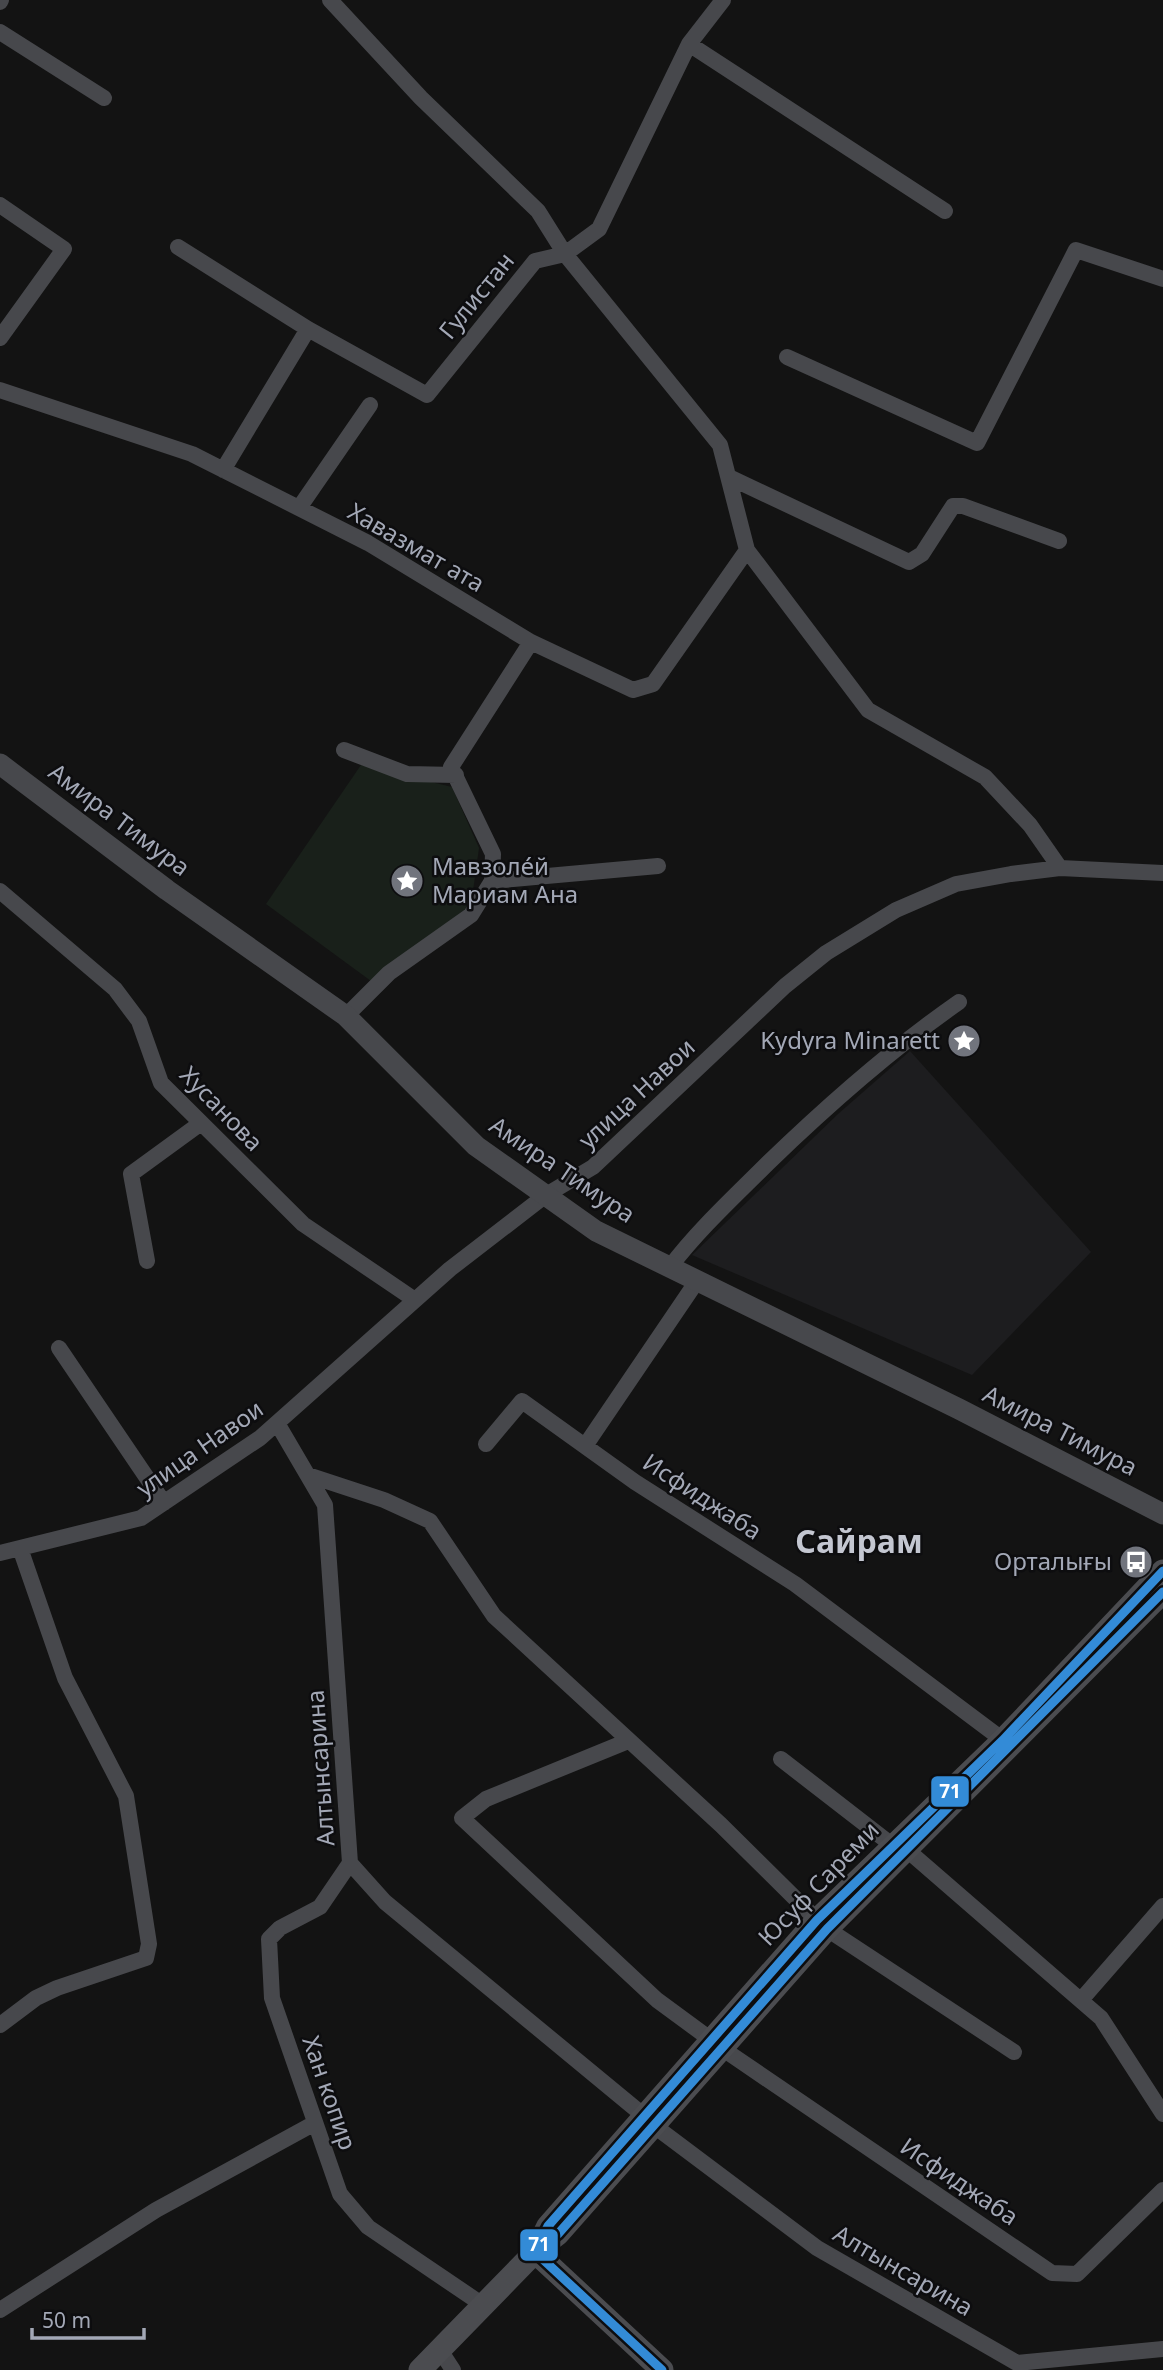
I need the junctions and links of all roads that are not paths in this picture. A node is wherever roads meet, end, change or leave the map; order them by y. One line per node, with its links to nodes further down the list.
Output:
1 (330, 0): 9 (street)
2 (723, 0): 4 (street, Гулистан)
3 (0, 32): 5 (street)
4 (689, 44): 7 (street); 9 (street, Гулистан)
5 (104, 98)
6 (0, 205): 12 (street)
7 (945, 211)
8 (178, 247): 11 (street, Гулистан)
9 (565, 254): 11 (street, Гулистан); 17 (street)
10 (1163, 279): 13 (street)
11 (308, 328): 16 (street)
12 (0, 338)
13 (787, 357)
14 (0, 390): 16 (street, Хавазмат ата)
15 (370, 405): 18 (street)
16 (223, 470): 18 (street, Хавазмат ата)
17 (730, 478): 19 (street); 20 (street)
18 (299, 508): 21 (street, Хавазмат ата)
19 (1059, 541)
20 (747, 550): 21 (street, Хавазмат ата); 26 (street)
21 (531, 642): 24 (street)
22 (344, 750): 24 (street)
23 (0, 764): 31 (street, Амира Тимура)
24 (456, 775): 28 (street)
25 (658, 866): 28 (street)
26 (1060, 868): 27 (street, улица Навои); 33 (street, улица Навои)
27 (1163, 873)
28 (492, 881): 31 (street)
29 (0, 891): 32 (street, Хусанова)
30 (959, 1002): 35 (street)
31 (346, 1016): 33 (street, Амира Тимура)
32 (201, 1123): 34 (street); 37 (street, Хусанова)
33 (545, 1195): 35 (street, Амира Тимура); 37 (street, улица Навои)
34 (147, 1261)
35 (670, 1268): 36 (street, Амира Тимура)
36 (697, 1281): 41 (street); 44 (street, Амира Тимура)
37 (415, 1300): 39 (street, улица Навои)
38 (59, 1348): 43 (street)
39 (277, 1423): 42 (street, Алтынсарина); 43 (street, улица Навои)
40 (486, 1444): 41 (street, Исфиджаба)
41 (585, 1446): 49 (street, Исфиджаба)
42 (308, 1475): 50 (street); 53 (street, Алтынсарина)
43 (164, 1503): 45 (street, улица Навои)
44 (1163, 1514)
45 (20, 1548): 46 (street, улица Навои); 57 (street)
46 (0, 1553)
47 (1163, 1571): 49 (main road, Юсуф Сареми)
48 (1163, 1592): 52 (main road, Юсуф Сареми)
49 (1003, 1740): 52 (main road, Юсуф Сареми)
50 (628, 1741): 55 (street); 58 (street, Исфиджаба)
51 (781, 1759): 52 (street)
52 (899, 1847): 55 (main road, Юсуф Сареми); 56 (street)
53 (351, 1863): 61 (street, Алтынсарина); 62 (street, Хан копир)
54 (1163, 1906): 56 (street)
55 (822, 1924): 58 (main road, Юсуф Сареми); 59 (street)
56 (1081, 2000): 60 (street)
57 (0, 2025)
58 (715, 2043): 61 (main road, Юсуф Сареми); 63 (street, Исфиджаба)
59 (1014, 2052)
60 (1163, 2114)
61 (648, 2120): 64 (main road, Юсуф Сареми); 67 (street, Алтынсарина)
62 (315, 2123): 65 (street, Хан копир); 66 (street)
63 (1163, 2190)
64 (535, 2252): 65 (main road, Юсуф Сареми); 71 (main road)
65 (484, 2305): 68 (main road, Юсуф Сареми)
66 (0, 2310)
67 (1163, 2349)
68 (440, 2350): 69 (main road, Юсуф Сареми); 70 (street)
69 (420, 2370)
70 (453, 2370)
71 (662, 2370)

